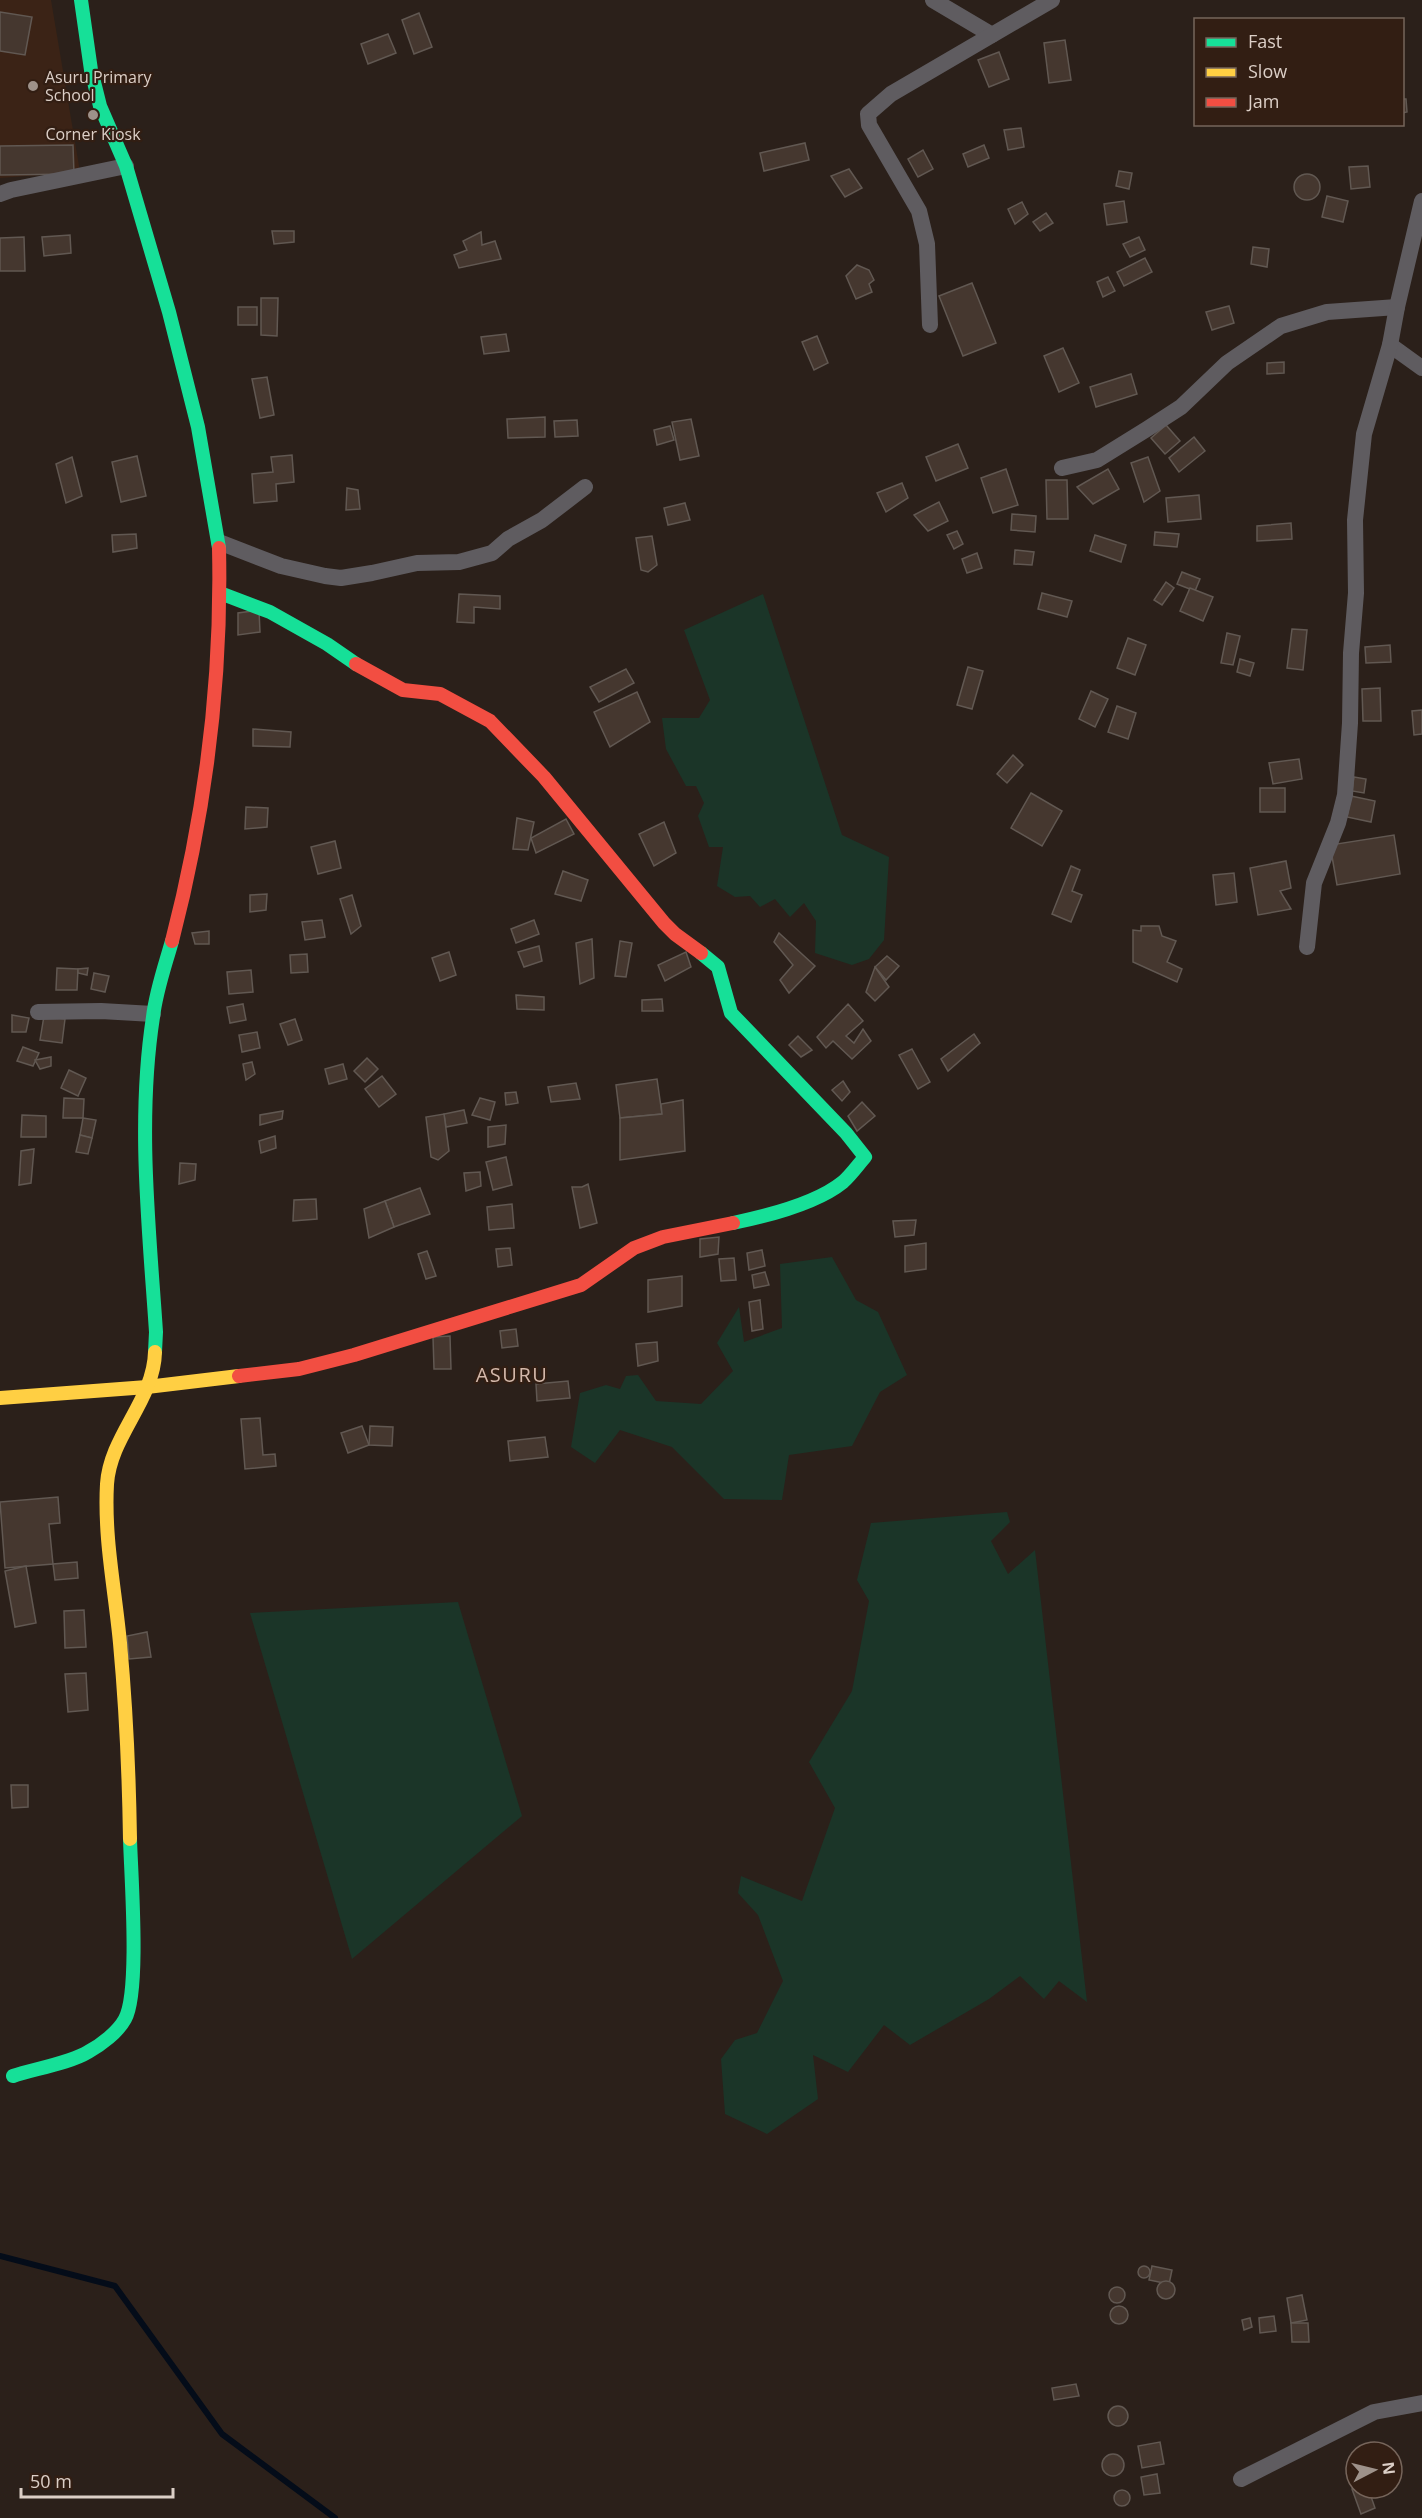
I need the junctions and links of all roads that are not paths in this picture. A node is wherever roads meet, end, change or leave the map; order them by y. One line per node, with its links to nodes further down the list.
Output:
1 (81, 0): 5 (street)
2 (933, 0): 4 (street)
3 (1052, 0): 4 (street)
4 (992, 35): 9 (street)
5 (126, 166): 6 (street); 14 (street)
6 (0, 194)
7 (1422, 201): 8 (street)
8 (1397, 307): 10 (street); 12 (street)
9 (930, 325)
10 (1390, 345): 11 (street); 16 (street)
11 (1422, 368)
12 (1062, 468)
13 (585, 487): 14 (street)
14 (219, 543): 15 (street)
15 (220, 593): 18 (street); 19 (street)
16 (1307, 946)
17 (38, 1012): 18 (street)
18 (153, 1014): 19 (street)
19 (147, 1387): 20 (street); 21 (street)
20 (0, 1398)
21 (13, 2076)
22 (1422, 2403): 23 (street)
23 (1241, 2479)

